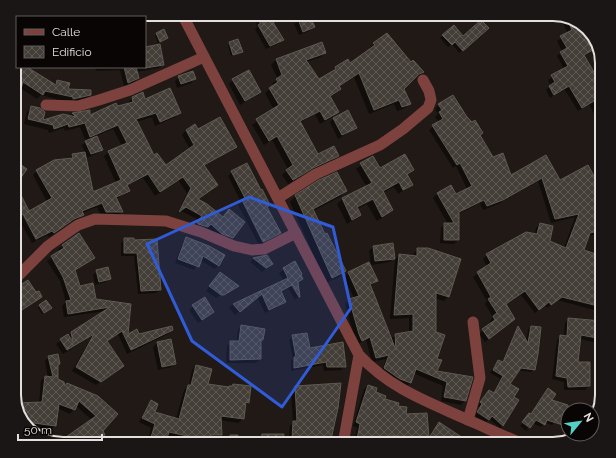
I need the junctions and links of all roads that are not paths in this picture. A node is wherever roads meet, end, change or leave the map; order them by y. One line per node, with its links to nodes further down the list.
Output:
1 (186, 21): 2 (street)
2 (204, 57): 4 (street); 5 (street)
3 (423, 80): 5 (street)
4 (46, 105)
5 (278, 198): 6 (street)
6 (296, 233): 7 (street); 9 (street)
7 (21, 273)
8 (473, 322): 10 (street)
9 (359, 355): 10 (street); 11 (street)
10 (468, 420): 12 (street)
11 (344, 437)
12 (508, 437)

